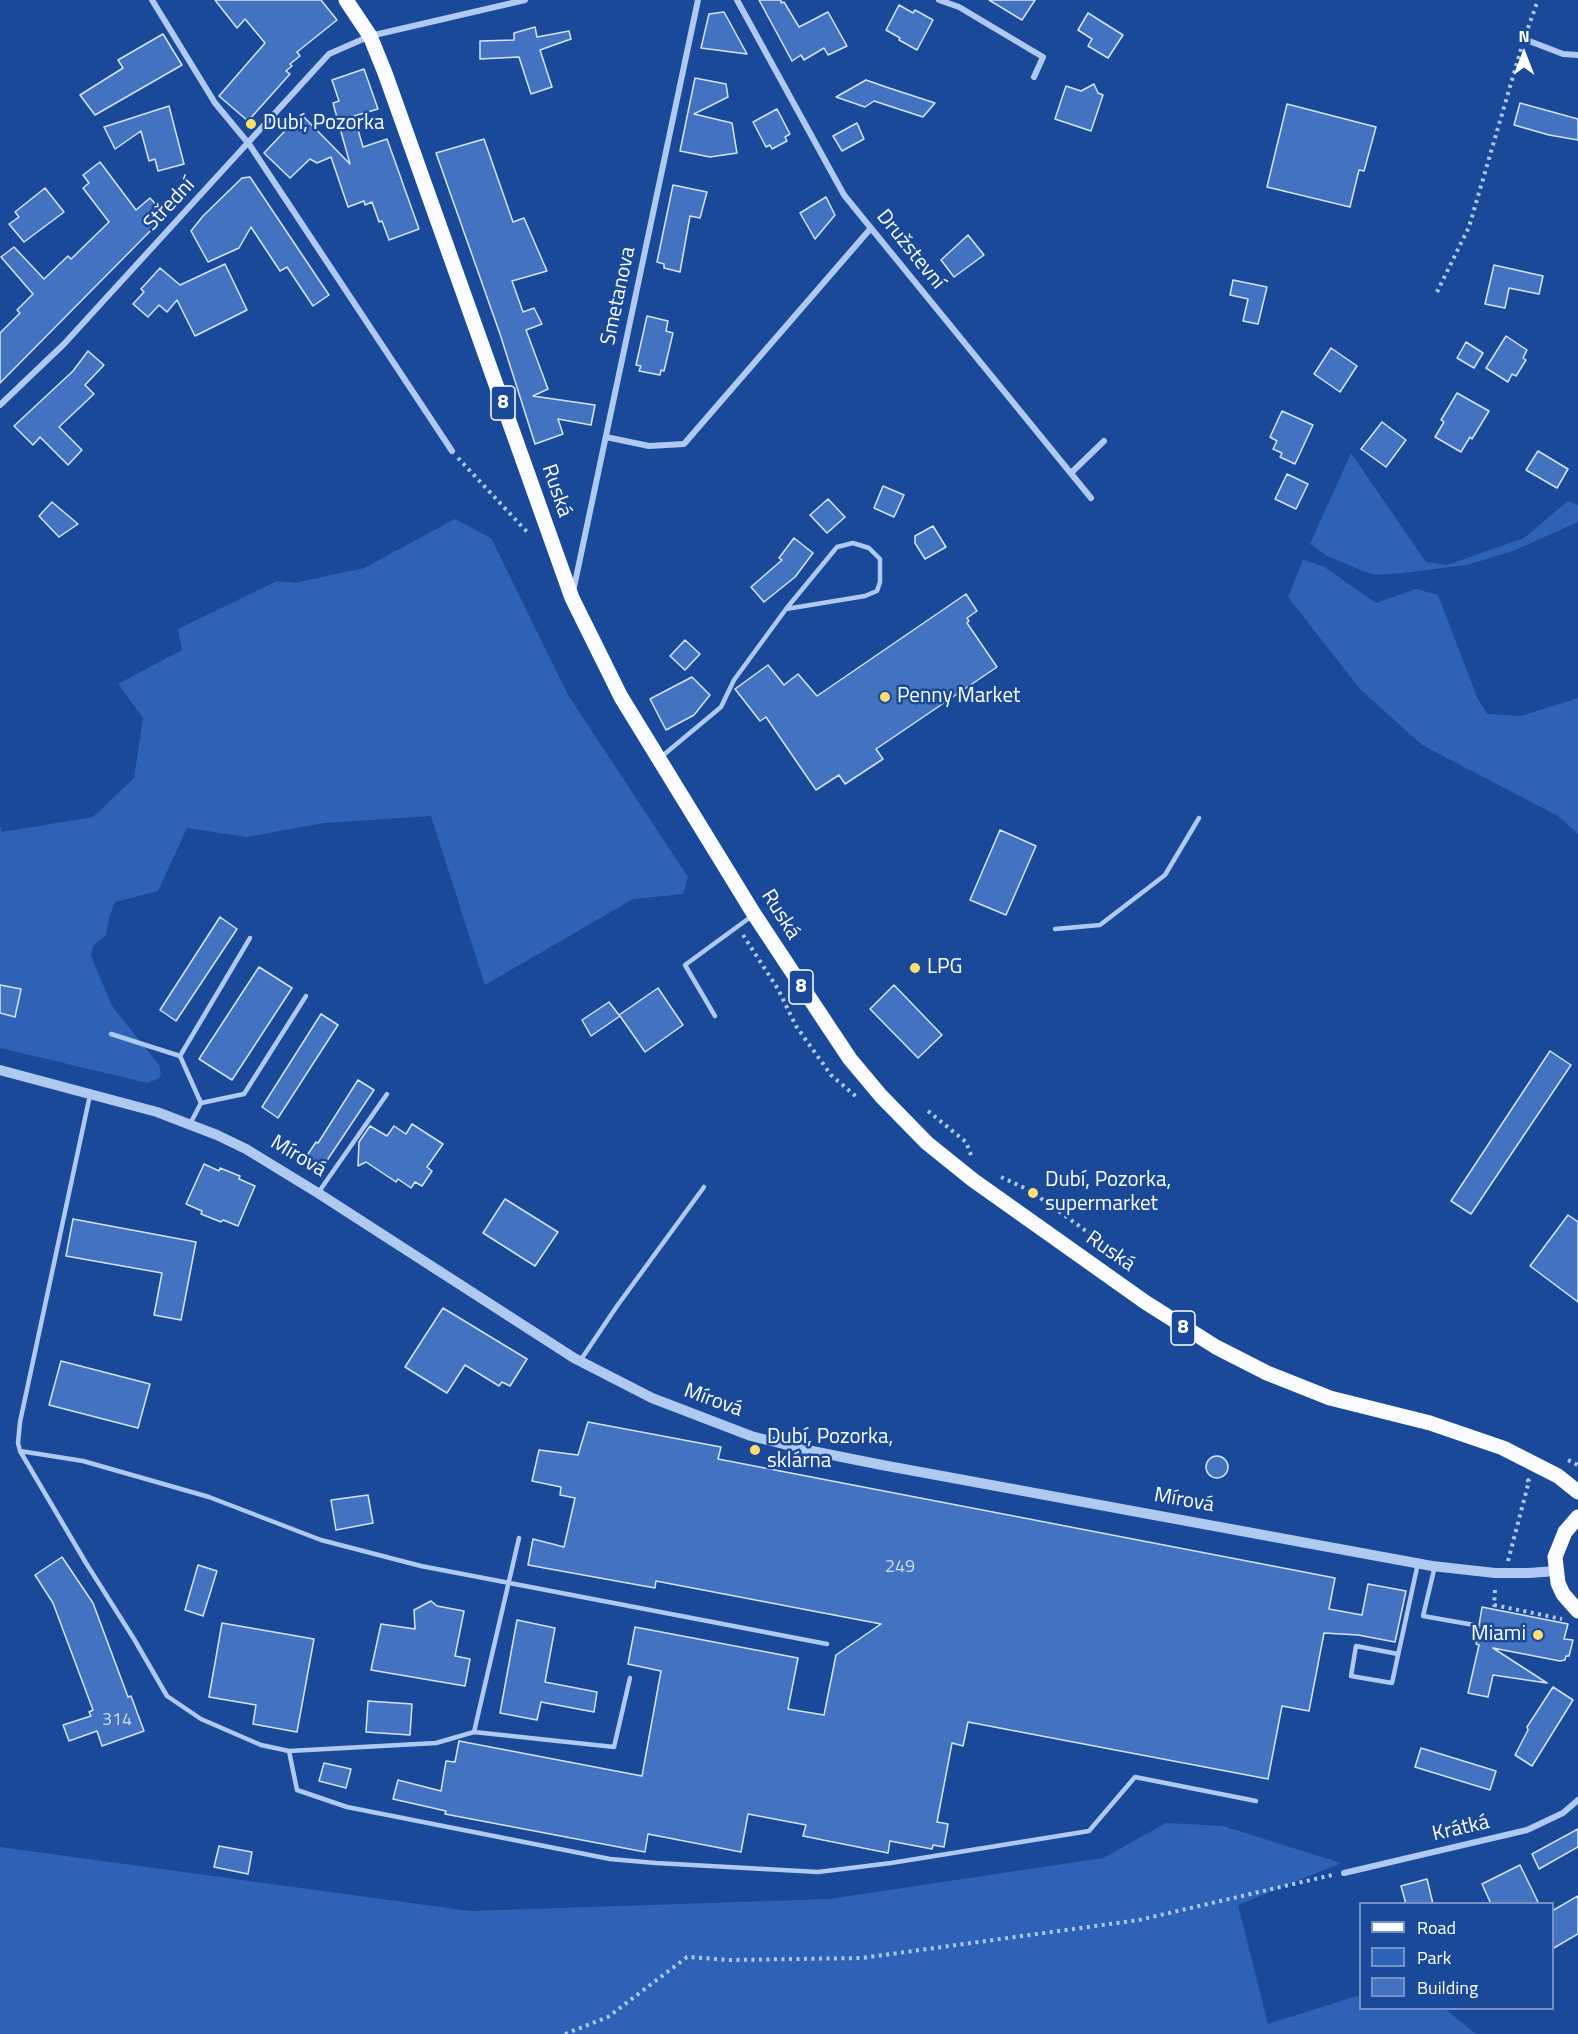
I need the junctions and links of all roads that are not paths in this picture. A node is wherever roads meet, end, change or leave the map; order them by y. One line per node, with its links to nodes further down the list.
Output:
1 (153, 0): 11 (street)
2 (346, 0): 7 (main road, Ruská / 8)
3 (525, 0): 7 (street, Střední)
4 (698, 0): 14 (street, Smetanova)
5 (737, 0): 12 (street, Družstevní)
6 (939, 0): 10 (street)
7 (370, 36): 11 (street, Střední); 19 (main road, Ruská / 8)
8 (1524, 39): 9 (street)
9 (1578, 55)
10 (1034, 77)
11 (249, 144): 13 (street, Střední); 16 (street)
12 (871, 228): 14 (street); 17 (street, Družstevní)
13 (0, 405)
14 (606, 436): 19 (street, Smetanova)
15 (1104, 441): 17 (street)
16 (452, 451)
17 (1071, 473): 18 (street, Družstevní)
18 (1091, 498)
19 (572, 598): 21 (main road, Ruská / 8)
20 (786, 609): 20 (lane); 21 (lane)
21 (659, 759): 23 (main road, Ruská / 8)
22 (1199, 818): 24 (lane)
23 (754, 914): 27 (lane); 39 (main road, Ruská / 8)
24 (1055, 929)
25 (250, 938): 29 (lane)
26 (306, 996): 33 (lane)
27 (715, 1016)
28 (111, 1034): 29 (lane)
29 (180, 1056): 33 (lane)
30 (0, 1070): 31 (street, Mírová)
31 (90, 1093): 34 (street, Mírová); 38 (lane)
32 (387, 1094): 36 (lane)
33 (201, 1103): 34 (lane)
34 (190, 1124): 36 (street, Mírová)
35 (704, 1187): 37 (lane)
36 (318, 1192): 37 (street, Mírová)
37 (580, 1361): 42 (street, Mírová)
38 (20, 1451): 47 (lane); 51 (lane)
39 (1578, 1492)
40 (1578, 1517): 44 (main road)
41 (519, 1538): 50 (lane)
42 (1418, 1563): 43 (street, Mírová); 48 (lane)
43 (1435, 1566): 44 (street, Mírová); 46 (lane)
44 (1556, 1570): 45 (main road)
45 (1572, 1616)
46 (1474, 1625)
47 (827, 1644)
48 (1398, 1654): 48 (lane)
49 (630, 1678): 50 (lane)
50 (474, 1732): 51 (lane)
51 (289, 1751): 53 (lane)
52 (1578, 1800): 54 (street, Krátká)
53 (1256, 1801)
54 (1344, 1873)

